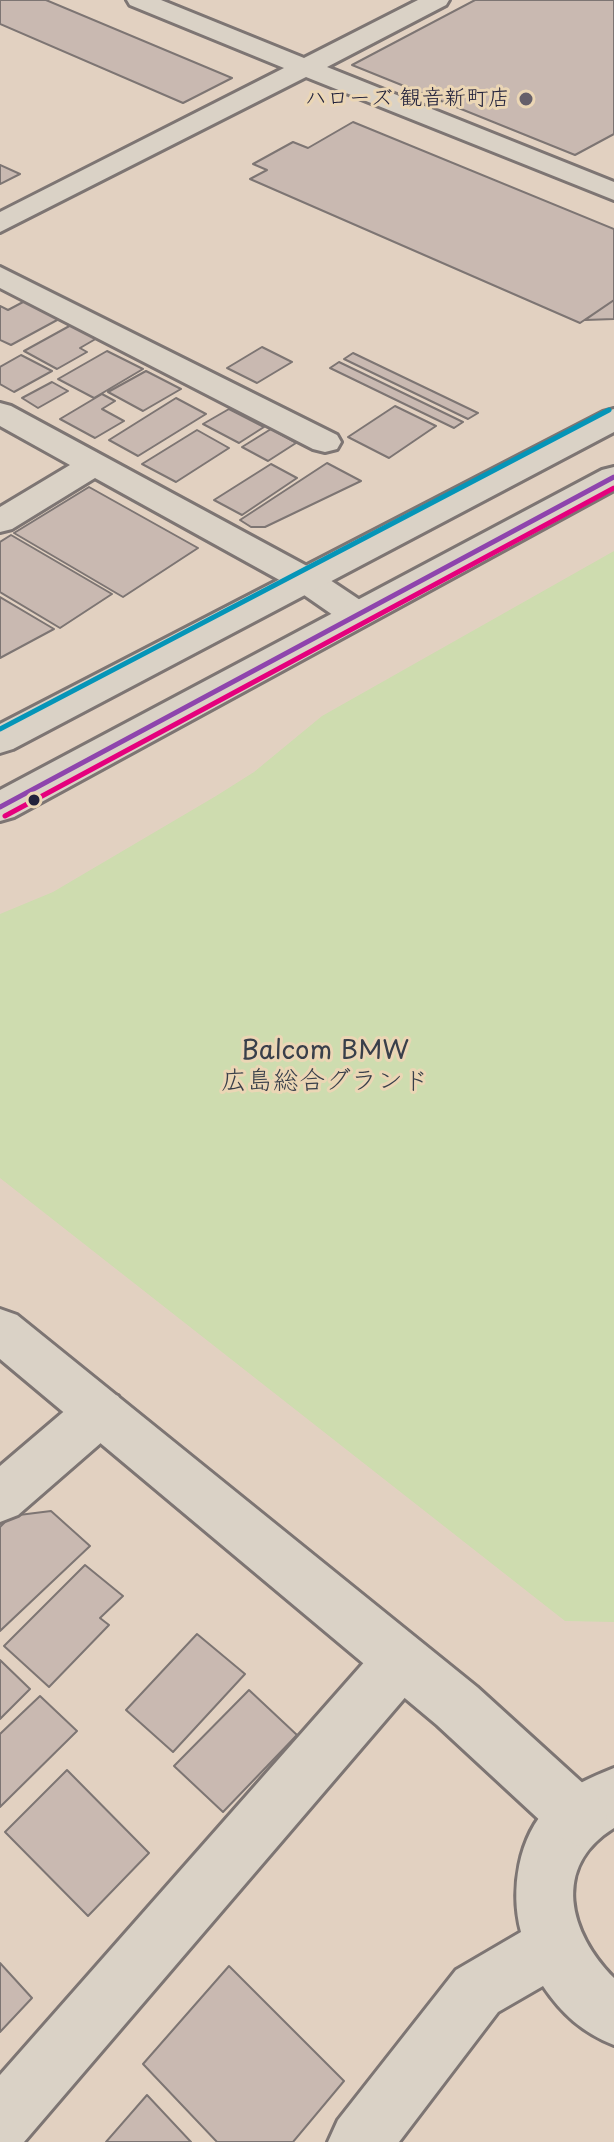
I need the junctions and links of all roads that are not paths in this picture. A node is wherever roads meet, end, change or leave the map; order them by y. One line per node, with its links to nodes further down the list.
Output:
1 (139, 0): 3 (street)
2 (437, 0): 3 (street)
3 (309, 67): 4 (street); 5 (street)
4 (614, 192)
5 (0, 223)
6 (0, 276): 9 (street)
7 (0, 413): 10 (street)
8 (614, 419): 13 (street)
9 (325, 442)
10 (93, 465): 12 (street); 13 (street)
11 (614, 477): 14 (street)
12 (0, 522)
13 (306, 580): 14 (street); 15 (street)
14 (356, 614): 16 (street)
15 (0, 740)
16 (0, 807)
17 (0, 1330): 18 (street)
18 (100, 1412): 19 (street); 20 (street)
19 (0, 1498)
20 (401, 1661): 21 (street); 24 (street)
21 (596, 1807): 22 (street)
22 (554, 1946): 23 (street); 25 (street)
23 (614, 2015)
24 (0, 2122)
25 (360, 2142)

